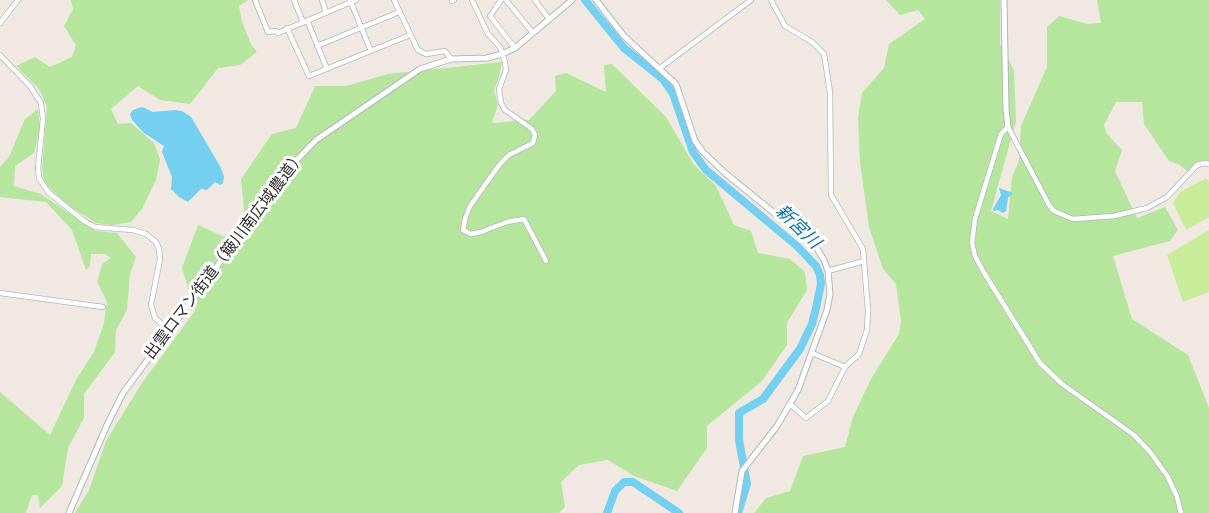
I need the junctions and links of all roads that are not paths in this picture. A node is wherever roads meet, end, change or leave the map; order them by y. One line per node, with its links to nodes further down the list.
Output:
1 (8, 0): 17 (street)
2 (18, 0): 17 (street)
3 (255, 0): 24 (street)
4 (294, 0): 21 (street)
5 (322, 0): 18 (street)
6 (394, 0): 19 (street)
7 (472, 0): 30 (street)
8 (501, 0): 28 (street)
9 (506, 0): 25 (street)
10 (534, 0): 20 (street)
11 (596, 0): 33 (street)
12 (751, 0): 33 (street)
13 (771, 0): 38 (street)
14 (1004, 0): 35 (street)
15 (353, 1): 18 (street); 23 (street)
16 (567, 1): 20 (street, 出雲ロマン街道（簸川南広域農道）)
17 (14, 7): 22 (street)
18 (326, 12): 21 (street)
19 (399, 12): 23 (street); 26 (street)
20 (549, 18): 25 (street, 出雲ロマン街道（簸川南広域農道）)
21 (305, 21): 24 (street); 27 (street)
22 (0, 23)
23 (361, 27): 27 (street); 29 (street)
24 (287, 28): 34 (street)
25 (532, 33): 28 (street, 出雲ロマン街道（簸川南広域農道）)
26 (410, 34): 29 (street); 32 (street)
27 (317, 45): 34 (street)
28 (515, 48): 30 (street, 出雲ロマン街道（簸川南広域農道）)
29 (371, 51): 34 (street)
30 (502, 54): 32 (street, 出雲ロマン街道（簸川南広域農道）); 37 (street)
31 (0, 55): 42 (street)
32 (451, 59): 42 (street, 出雲ロマン街道（簸川南広域農道）)
33 (660, 68): 39 (street)
34 (327, 69)
35 (1008, 127): 36 (street); 48 (street)
36 (1209, 164)
37 (546, 261)
38 (864, 261): 39 (street); 44 (street)
39 (828, 271): 43 (street)
40 (0, 293): 41 (street)
41 (103, 307)
42 (169, 330): 46 (street, 出雲ロマン街道（簸川南広域農道）)
43 (812, 353): 44 (street); 45 (street)
44 (845, 368): 45 (street)
45 (791, 405): 47 (street)
46 (69, 513)
47 (735, 513)
48 (1181, 513)

